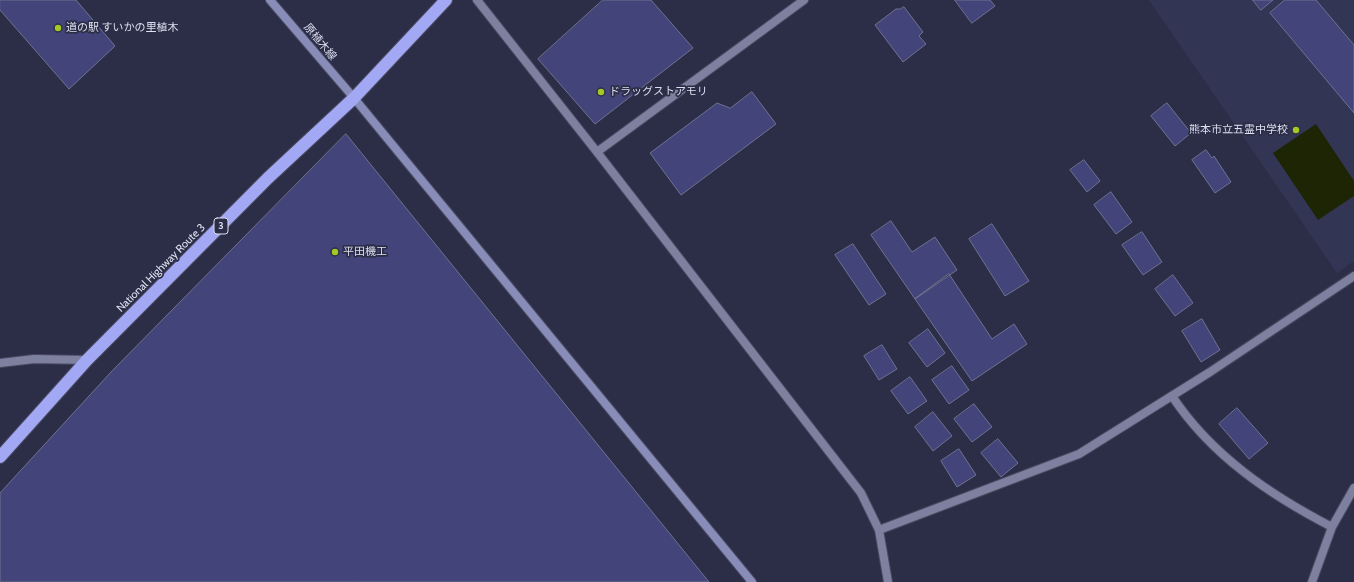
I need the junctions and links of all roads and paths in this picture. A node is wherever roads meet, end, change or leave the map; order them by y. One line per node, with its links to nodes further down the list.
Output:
1 (270, 0): 5 (street, 原植木線)
2 (446, 0): 5 (highway, National Highway Route 3 / 3)
3 (477, 0): 6 (street)
4 (804, 0): 6 (street)
5 (354, 98): 8 (highway, National Highway Route 3 / 3); 15 (street, 原植木線)
6 (597, 152): 14 (street)
7 (1354, 276): 10 (street)
8 (87, 360): 9 (street); 11 (highway, National Highway Route 3 / 3)
9 (0, 363)
10 (1172, 396): 13 (street); 14 (street)
11 (0, 457)
12 (1354, 488): 13 (street)
13 (1332, 527): 17 (street)
14 (879, 530): 16 (street)
15 (752, 582)
16 (888, 582)
17 (1312, 582)

